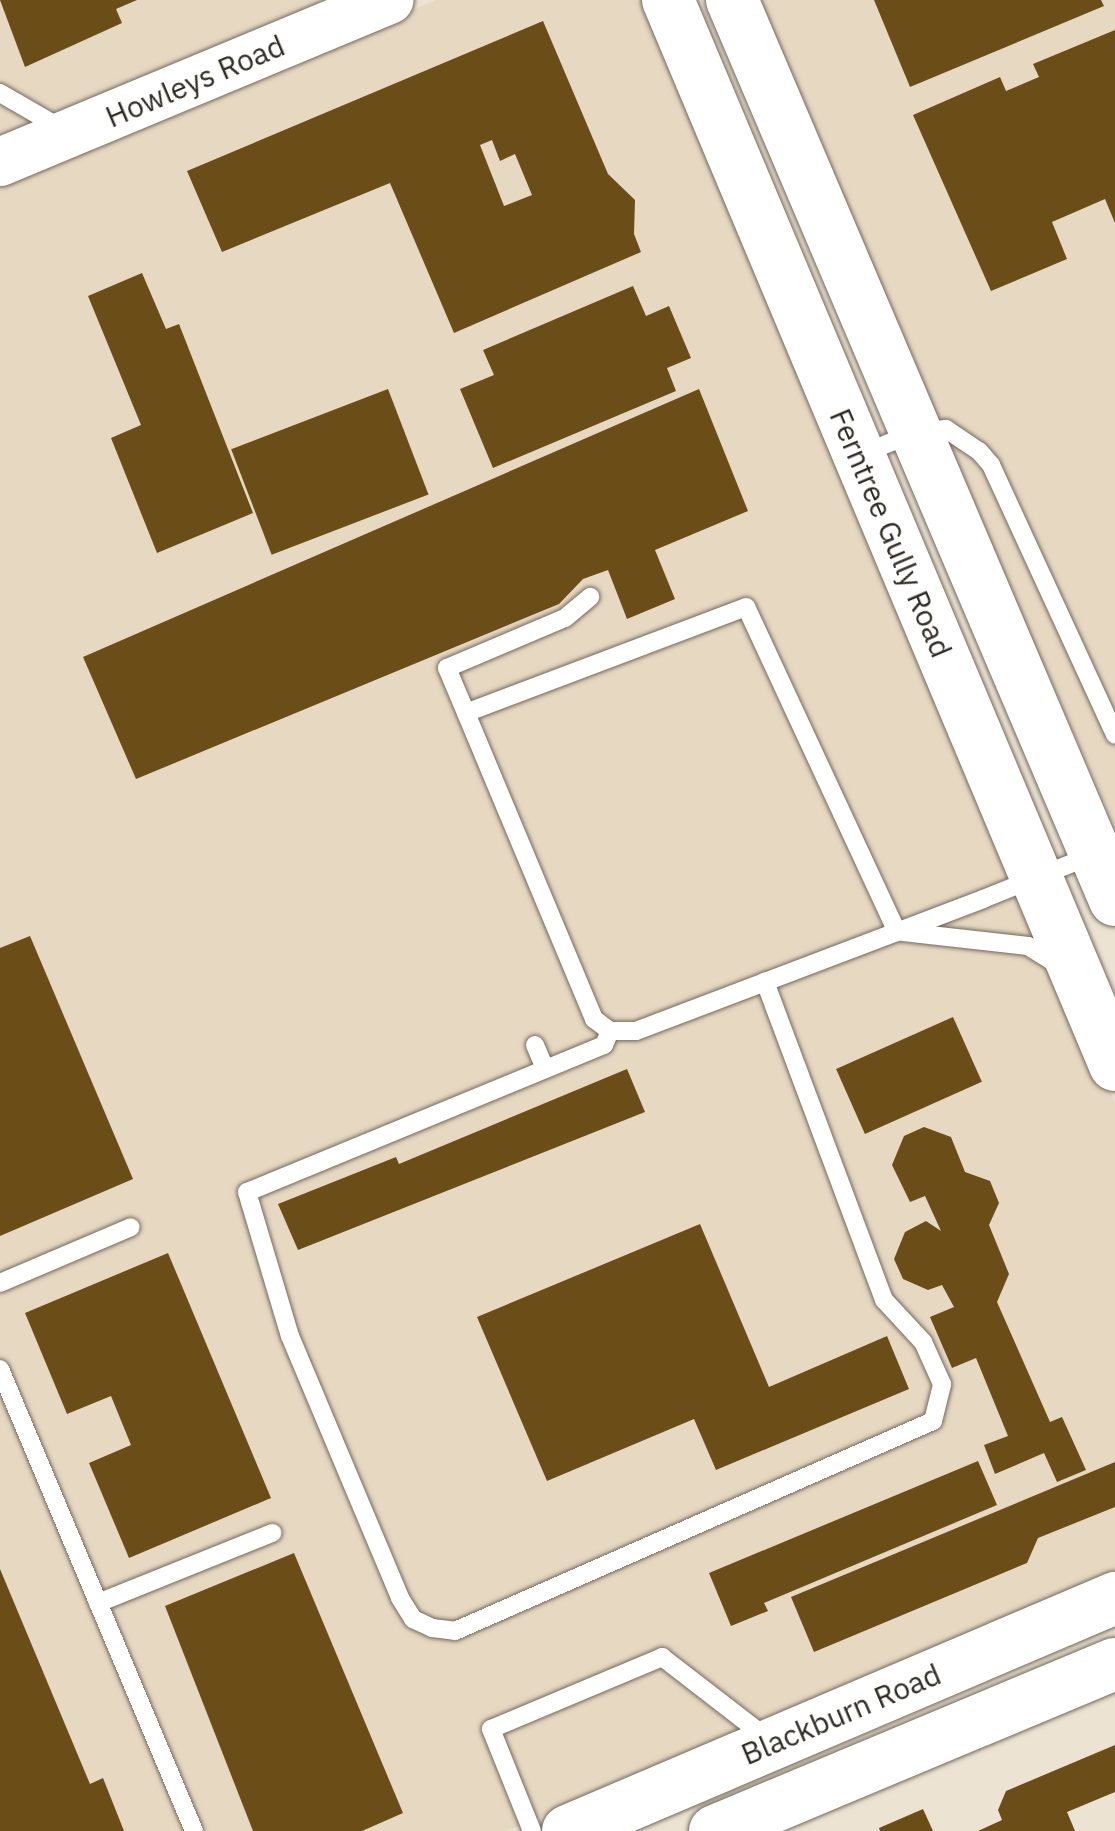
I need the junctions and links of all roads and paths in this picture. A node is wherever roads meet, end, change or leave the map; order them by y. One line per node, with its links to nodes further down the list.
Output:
1 (390, 0): 5 (street, Howleys Road)
2 (668, 0): 8 (main road, Ferntree Gully Road)
3 (732, 0): 7 (main road, Ferntree Gully Road)
4 (0, 92): 5 (lane)
5 (69, 133): 6 (street, Howleys Road)
6 (0, 162)
7 (916, 432): 8 (lane); 11 (lane); 12 (main road, Ferntree Gully Road)
8 (858, 456): 13 (main road, Ferntree Gully Road)
9 (590, 597): 10 (lane)
10 (466, 713): 14 (lane); 17 (lane)
11 (1115, 735)
12 (1105, 877): 13 (lane)
13 (1036, 878): 14 (lane); 16 (main road, Ferntree Gully Road)
14 (897, 932): 15 (lane); 16 (lane)
15 (765, 982): 17 (lane); 20 (lane)
16 (1082, 988): 19 (main road, Ferntree Gully Road)
17 (610, 1031): 20 (lane)
18 (535, 1044): 20 (lane)
19 (1115, 1065)
20 (545, 1069)
21 (131, 1227): 22 (lane)
22 (0, 1283)
23 (0, 1369): 26 (lane)
24 (272, 1534): 26 (lane)
25 (1115, 1598): 28 (main road, Blackburn Road)
26 (98, 1603): 29 (lane)
27 (1115, 1664): 32 (main road, Blackburn Road)
28 (774, 1743): 30 (lane); 31 (main road, Blackburn Road)
29 (194, 1831)
30 (532, 1831)
31 (568, 1831)
32 (716, 1831)

